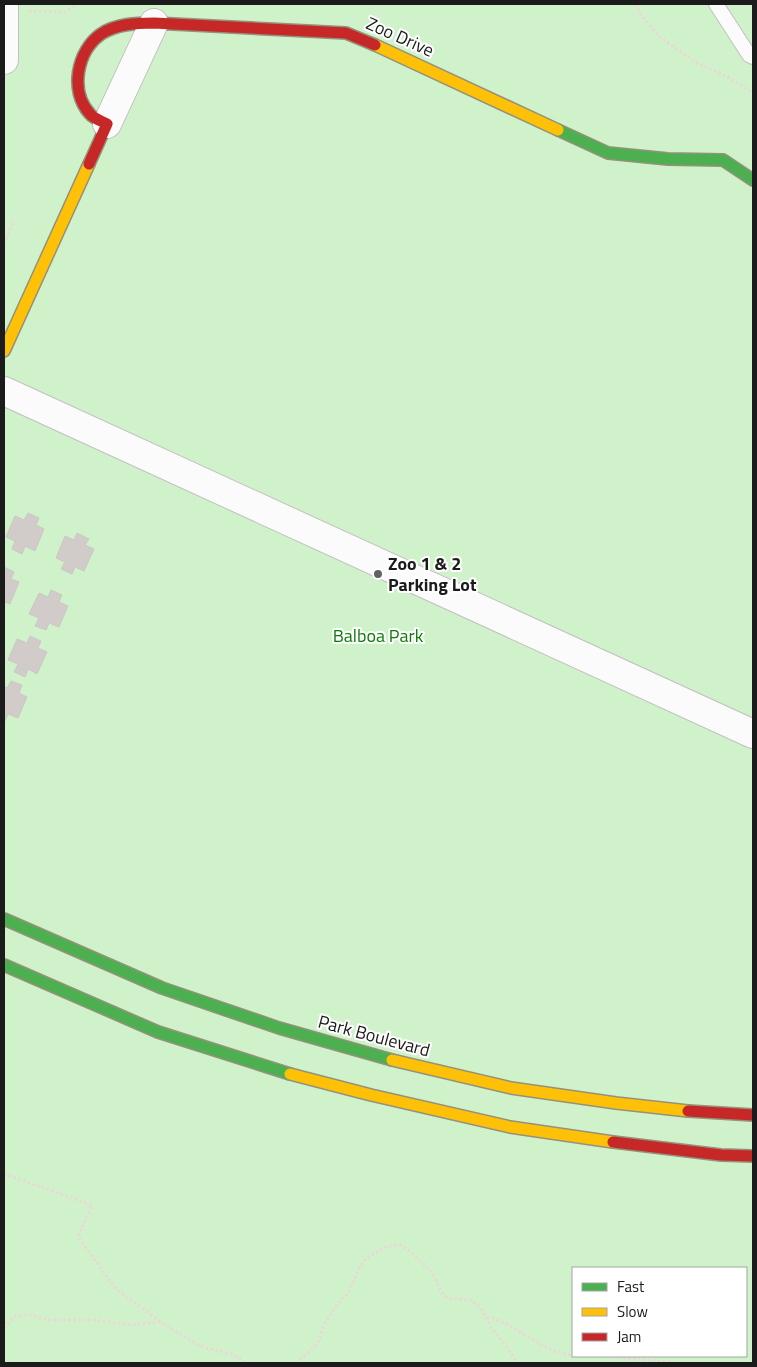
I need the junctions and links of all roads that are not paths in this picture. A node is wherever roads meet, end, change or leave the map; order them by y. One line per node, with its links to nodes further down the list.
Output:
1 (716, 4): 5 (lane)
2 (15, 7): 4 (street)
3 (154, 23): 7 (street); 7 (main road, Zoo Drive); 8 (main road, Zoo Drive)
4 (4, 48): 6 (street)
5 (753, 57)
6 (4, 60)
7 (107, 124): 9 (main road)
8 (753, 180)
9 (4, 351)
10 (4, 391): 11 (street)
11 (753, 734)
12 (4, 919): 14 (main road, Park Boulevard)
13 (4, 964): 15 (main road)
14 (753, 1115)
15 (753, 1156)

